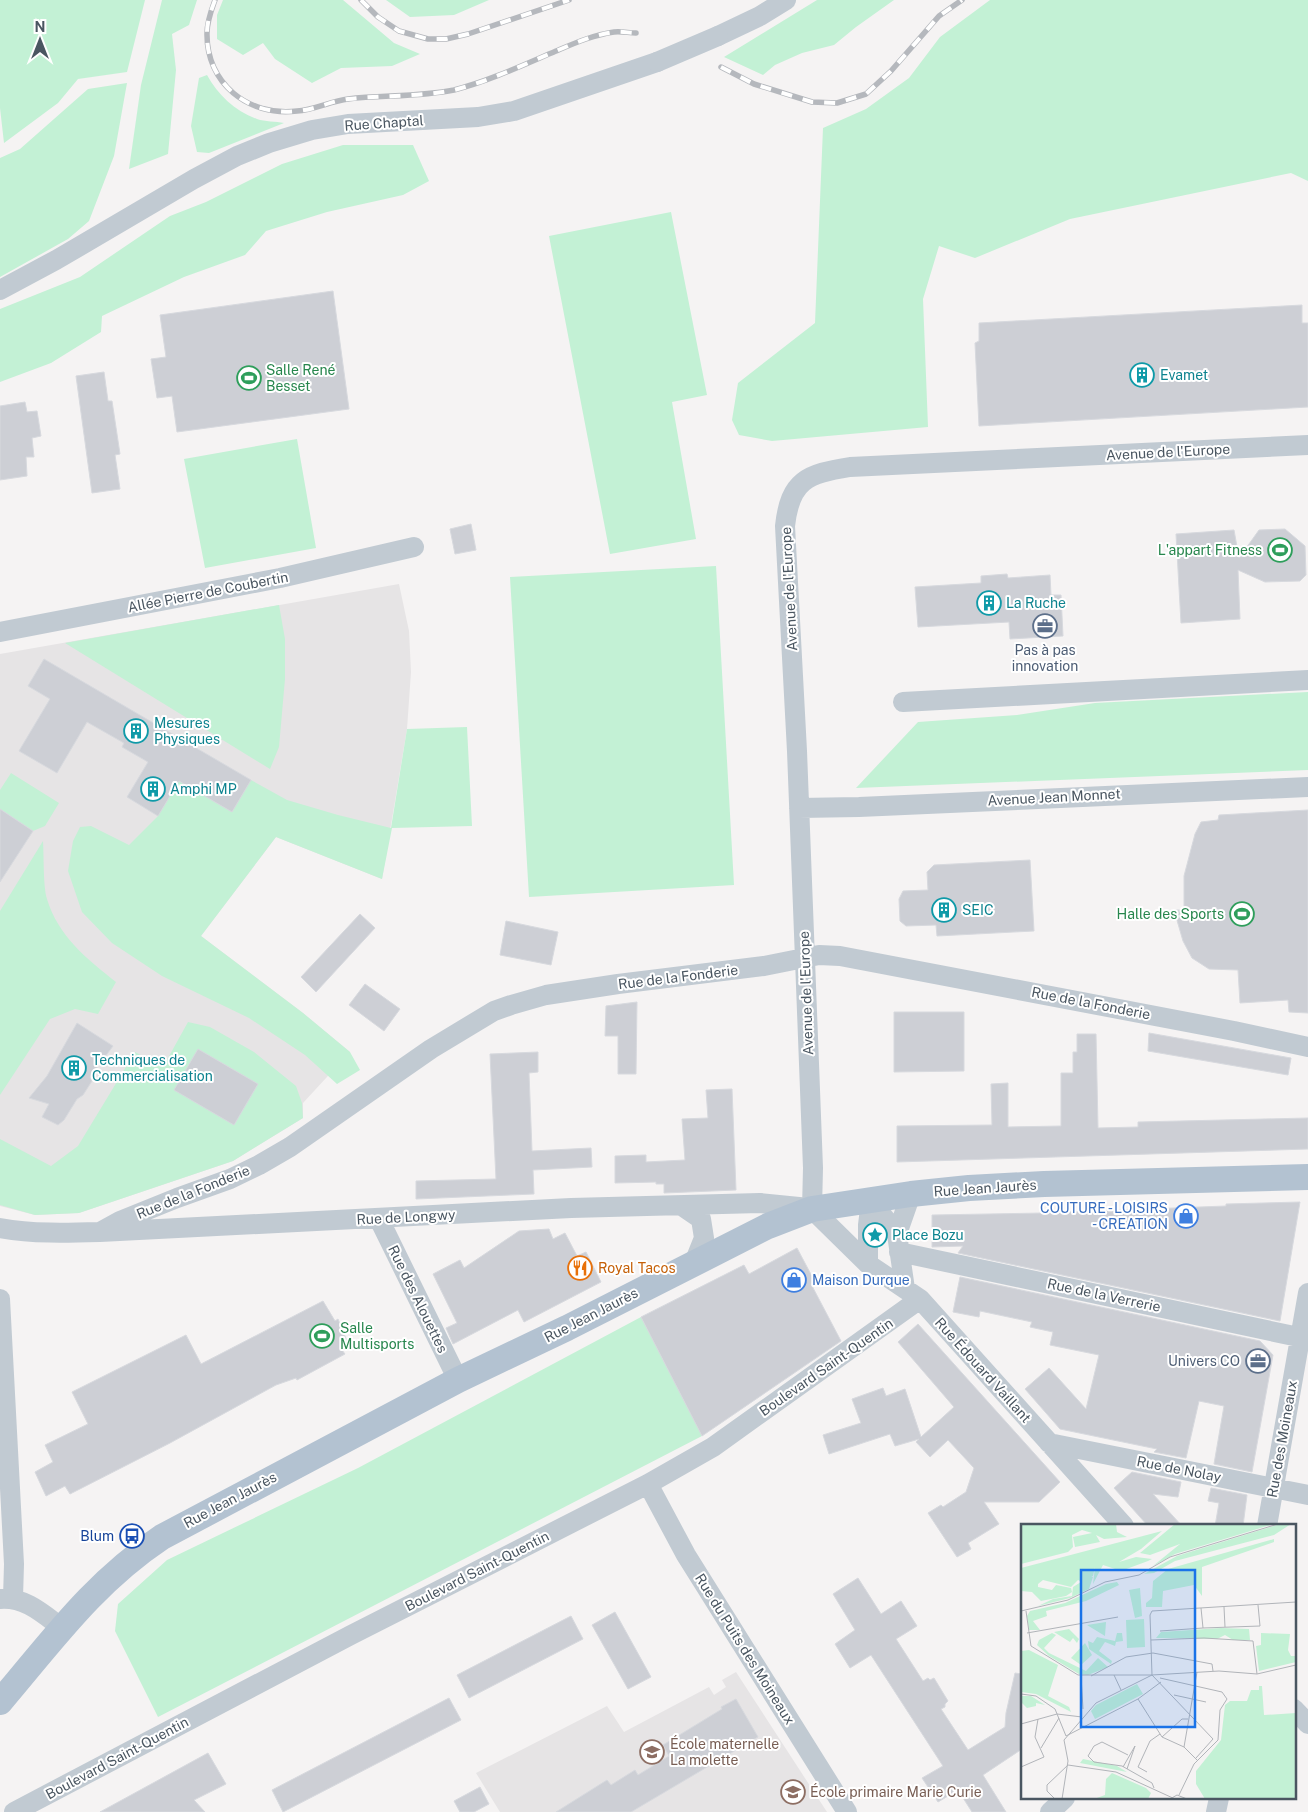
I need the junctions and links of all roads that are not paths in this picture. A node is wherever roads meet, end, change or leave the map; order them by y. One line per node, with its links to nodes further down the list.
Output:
1 (786, 0): 2 (street, Rue Chaptal, bridge)
2 (0, 290)
3 (1308, 445): 9 (street, Avenue de l'Europe)
4 (414, 547): 5 (street, Allée Pierre de Coubertin)
5 (0, 632)
6 (1308, 680): 7 (street)
7 (903, 702)
8 (1308, 787): 9 (street, Avenue Jean Monnet)
9 (799, 808): 10 (street, Avenue de l'Europe)
10 (805, 958): 11 (street, Rue de la Fonderie); 16 (street, Avenue de l'Europe); 19 (street, Rue de la Fonderie)
11 (1308, 1047)
12 (1308, 1177): 13 (main road, Rue Jean Jaurès)
13 (911, 1194): 14 (main road, Rue Jean Jaurès); 20 (street)
14 (871, 1201): 16 (main road, Rue Jean Jaurès); 20 (street); 22 (street)
15 (682, 1206): 16 (street, Rue de Longwy); 17 (street, Rue de Longwy); 21 (street)
16 (812, 1209): 21 (main road, Rue Jean Jaurès); 22 (street, Rue Édouard Vaillant)
17 (379, 1218): 19 (street, Rue de Longwy); 27 (street, Rue des Alouettes)
18 (0, 1228): 19 (street, Rue de Longwy)
19 (100, 1232)
20 (898, 1243): 24 (street); 26 (street, Rue de la Verrerie)
21 (694, 1263): 27 (main road, Rue Jean Jaurès)
22 (868, 1264): 24 (street, Rue Édouard Vaillant)
23 (1308, 1293): 26 (street, Rue des Moineaux)
24 (912, 1294): 28 (street, Rue Édouard Vaillant); 29 (street, Boulevard Saint-Quentin)
25 (0, 1299): 34 (street)
26 (1304, 1338): 30 (street, Rue des Moineaux)
27 (458, 1380): 35 (main road, Rue Jean Jaurès)
28 (1049, 1443): 30 (street, Rue de Nolay); 32 (street, Rue Édouard Vaillant)
29 (648, 1484): 40 (street, Boulevard Saint-Quentin); 41 (street, Rue du Puits des Moineaux)
30 (1274, 1488): 31 (street, Rue de Nolay); 33 (street, Rue des Moineaux)
31 (1308, 1495)
32 (1122, 1524)
33 (1267, 1524)
34 (6, 1598): 35 (street)
35 (70, 1618): 36 (main road, Rue Jean Jaurès)
36 (1, 1698)
37 (1296, 1711): 38 (street)
38 (1308, 1724)
39 (1063, 1800): 42 (street)
40 (14, 1812)
41 (847, 1812)
42 (1050, 1812)

